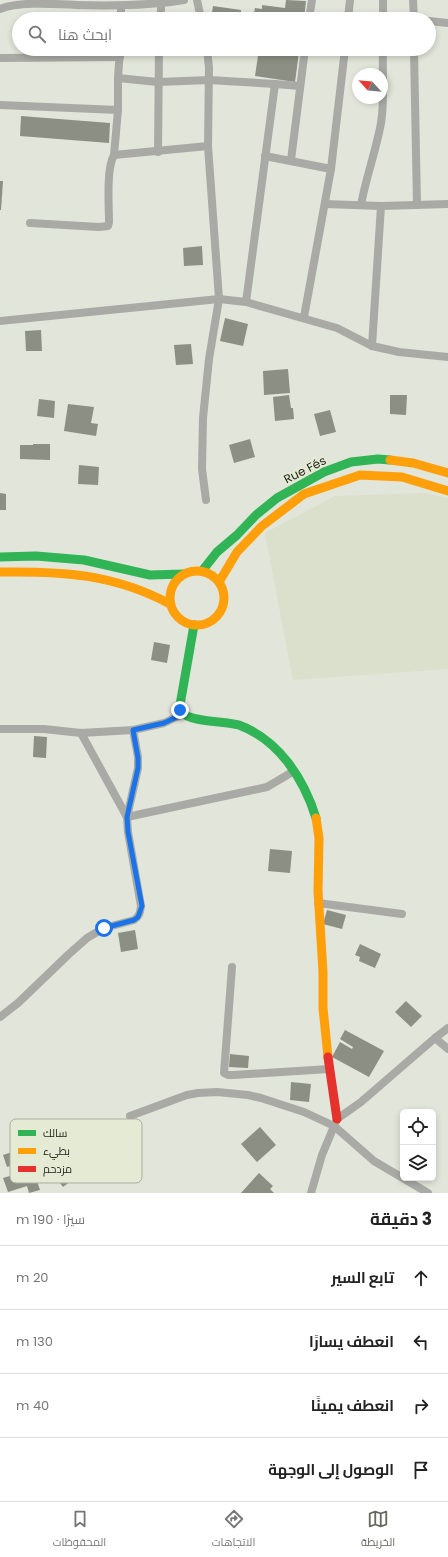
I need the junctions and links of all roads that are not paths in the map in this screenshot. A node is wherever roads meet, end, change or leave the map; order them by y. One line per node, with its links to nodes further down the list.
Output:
1 (184, 0): 7 (street)
2 (197, 0): 12 (street)
3 (312, 0): 13 (street)
4 (350, 0): 14 (street)
5 (383, 0): 15 (street)
6 (413, 0): 16 (street)
7 (161, 4): 8 (street); 11 (street)
8 (121, 6): 9 (street); 10 (street)
9 (0, 9)
10 (121, 12)
11 (160, 12)
12 (200, 12)
13 (310, 12)
14 (349, 12)
15 (383, 12)
16 (414, 12)
17 (436, 22): 18 (street)
18 (448, 23)
19 (48, 56): 27 (street)
20 (120, 56): 28 (street)
21 (160, 56): 30 (street)
22 (207, 56): 29 (street)
23 (304, 56): 32 (street)
24 (344, 56): 40 (street)
25 (383, 56): 43 (street)
26 (414, 56): 44 (street)
27 (0, 58)
28 (118, 78): 30 (street); 34 (street)
29 (209, 80): 30 (street); 31 (street); 35 (street)
30 (158, 82): 36 (street)
31 (275, 84): 32 (street); 38 (street)
32 (300, 86): 39 (street)
33 (0, 105): 34 (street)
34 (118, 110): 37 (street)
35 (208, 146): 36 (street); 47 (street)
36 (158, 152): 37 (street)
37 (114, 155): 46 (street)
38 (265, 156): 39 (street); 48 (street)
39 (291, 160): 40 (street)
40 (331, 169): 41 (street)
41 (325, 204): 43 (street); 49 (street)
42 (448, 204): 44 (street)
43 (361, 205): 45 (street)
44 (417, 205): 45 (street)
45 (381, 206): 51 (street)
46 (30, 222)
47 (219, 299): 48 (street); 50 (street); 55 (street)
48 (246, 302): 49 (street)
49 (304, 317): 51 (street)
50 (0, 321)
51 (372, 346): 52 (street)
52 (448, 357)
53 (448, 473): 57 (main road, Rue Fés)
54 (448, 491): 60 (main road, Rue Fés)
55 (206, 500)
56 (0, 557): 59 (main road)
57 (202, 571): 59 (main road); 60 (main road)
58 (0, 572): 61 (main road)
59 (184, 574): 61 (main road)
60 (219, 582): 62 (main road)
61 (170, 604): 62 (main road)
62 (194, 625): 63 (main road)
63 (181, 709): 65 (street); 67 (main road)
64 (0, 728): 66 (street)
65 (133, 730): 66 (street); 68 (street)
66 (82, 733): 68 (street)
67 (294, 771): 68 (street); 69 (main road)
68 (127, 817): 72 (street)
69 (318, 903): 70 (street); 76 (main road)
70 (402, 914)
71 (232, 967): 76 (street)
72 (0, 1017)
73 (448, 1028): 74 (street)
74 (435, 1038): 75 (street); 78 (street)
75 (448, 1048)
76 (329, 1069): 78 (main road)
77 (130, 1116): 78 (street)
78 (336, 1122): 79 (street); 80 (street)
79 (311, 1193)
80 (428, 1193)

